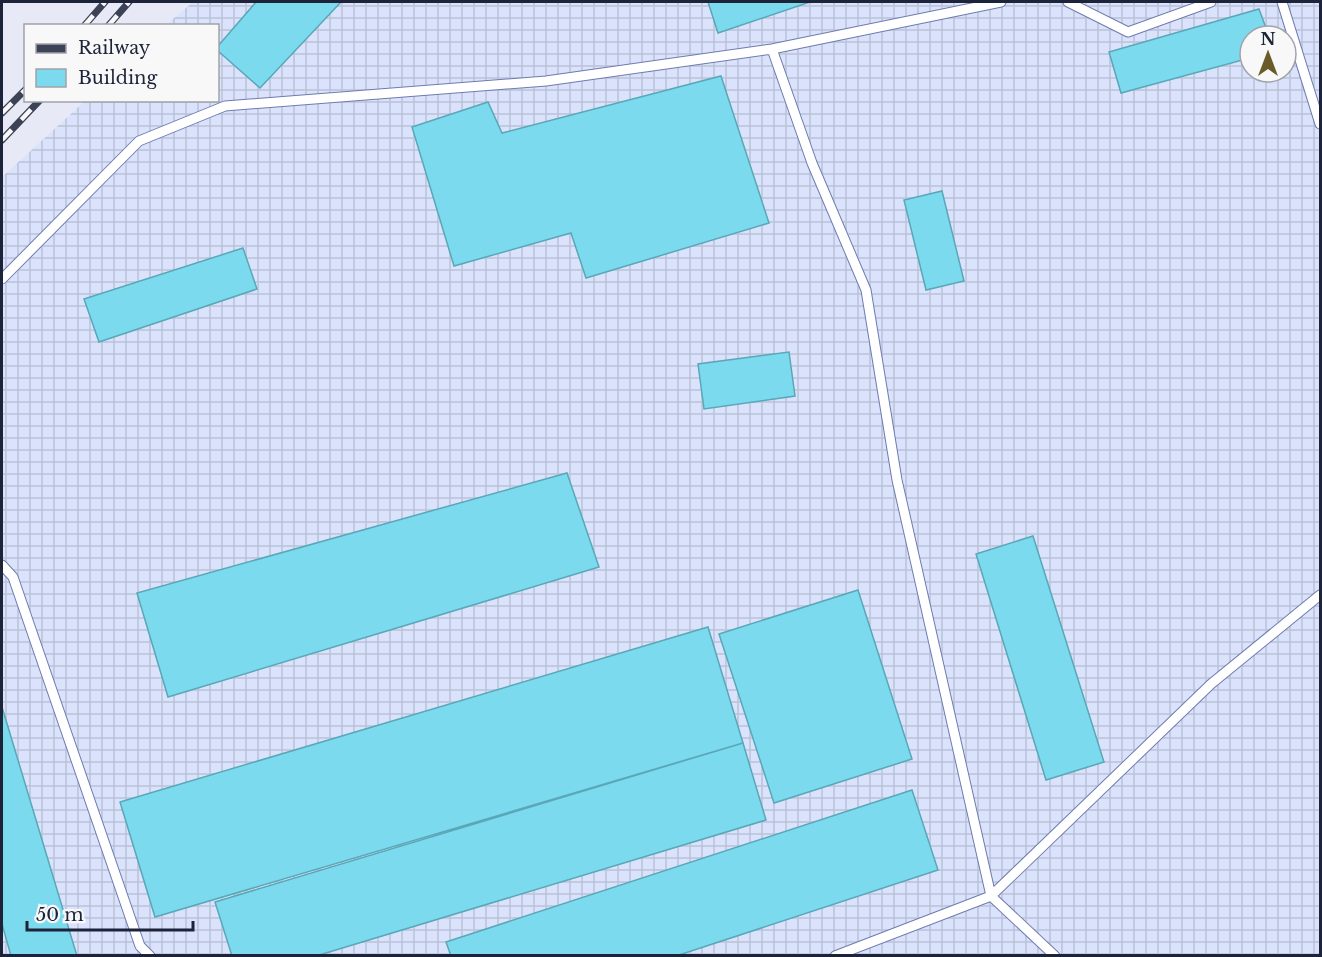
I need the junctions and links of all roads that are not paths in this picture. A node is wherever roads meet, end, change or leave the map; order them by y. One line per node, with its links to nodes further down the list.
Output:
1 (1001, 2): 5 (lane)
2 (1068, 2): 3 (lane)
3 (1210, 2)
4 (1282, 2): 6 (lane)
5 (772, 49): 7 (lane); 10 (lane)
6 (1320, 124)
7 (2, 279)
8 (2, 565): 11 (lane)
9 (1320, 595): 10 (lane)
10 (991, 896): 12 (lane); 13 (lane)
11 (150, 956)
12 (835, 956)
13 (1055, 956)

